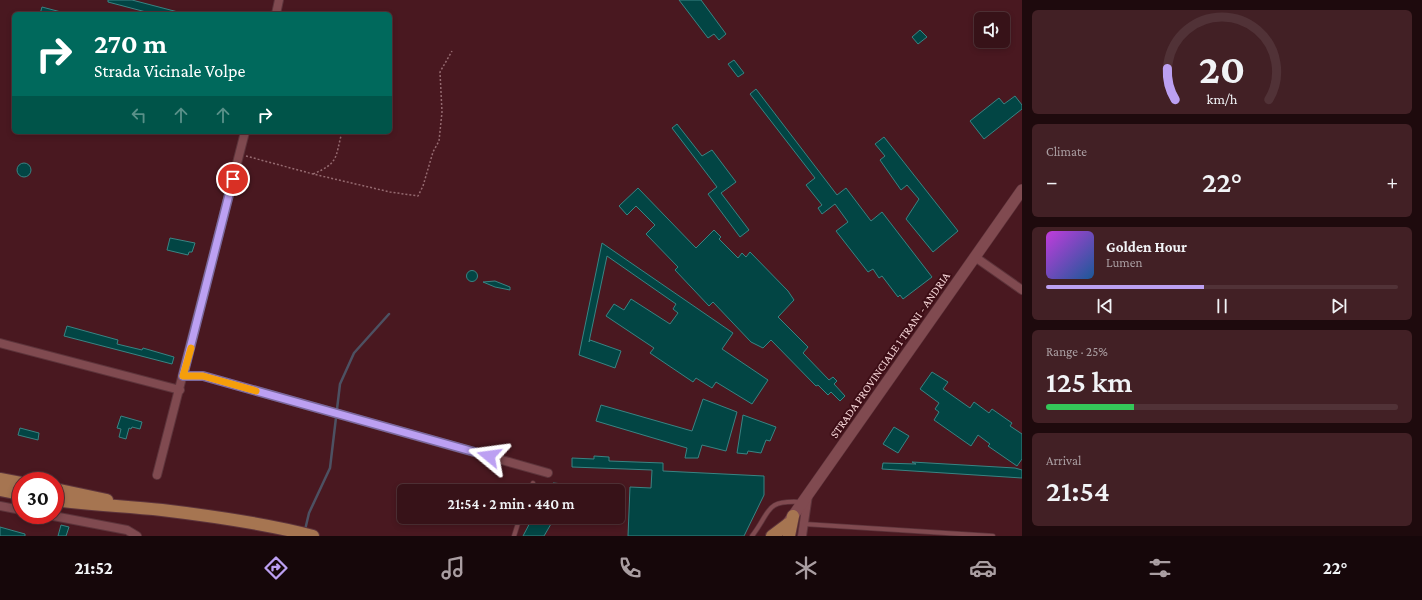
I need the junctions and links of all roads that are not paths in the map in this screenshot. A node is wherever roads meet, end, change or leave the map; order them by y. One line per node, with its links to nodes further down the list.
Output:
1 (279, 0): 2 (street)
2 (276, 12)
3 (245, 134): 8 (street)
4 (1022, 190): 5 (main road, STRADA PROVINCIALE 1 TRANI - ANDRIA)
5 (975, 257): 6 (street); 17 (main road, STRADA PROVINCIALE 1 TRANI - ANDRIA)
6 (1022, 290)
7 (0, 343): 9 (street)
8 (183, 376): 9 (street); 10 (street)
9 (180, 390): 11 (street)
10 (548, 473)
11 (158, 475)
12 (0, 479): 13 (main road)
13 (12, 481)
14 (0, 490): 16 (main road)
15 (64, 491): 21 (main road)
16 (12, 492)
17 (806, 497): 23 (main road, STRADA PROVINCIALE 1 TRANI - ANDRIA); 25 (street); 29 (lane)
18 (64, 501): 21 (main road)
19 (0, 506): 20 (street)
20 (12, 508)
21 (147, 509): 27 (main road)
22 (64, 518): 26 (street)
23 (790, 520): 30 (main road); 31 (main road, STRADA PROVINCIALE 1 TRANI - ANDRIA); 32 (main road)
24 (518, 524): 28 (lane)
25 (804, 524): 33 (street); 34 (lane)
26 (137, 536)
27 (313, 536)
28 (514, 536)
29 (752, 536)
30 (772, 536)
31 (779, 536)
32 (789, 536)
33 (802, 536)
34 (993, 536)

